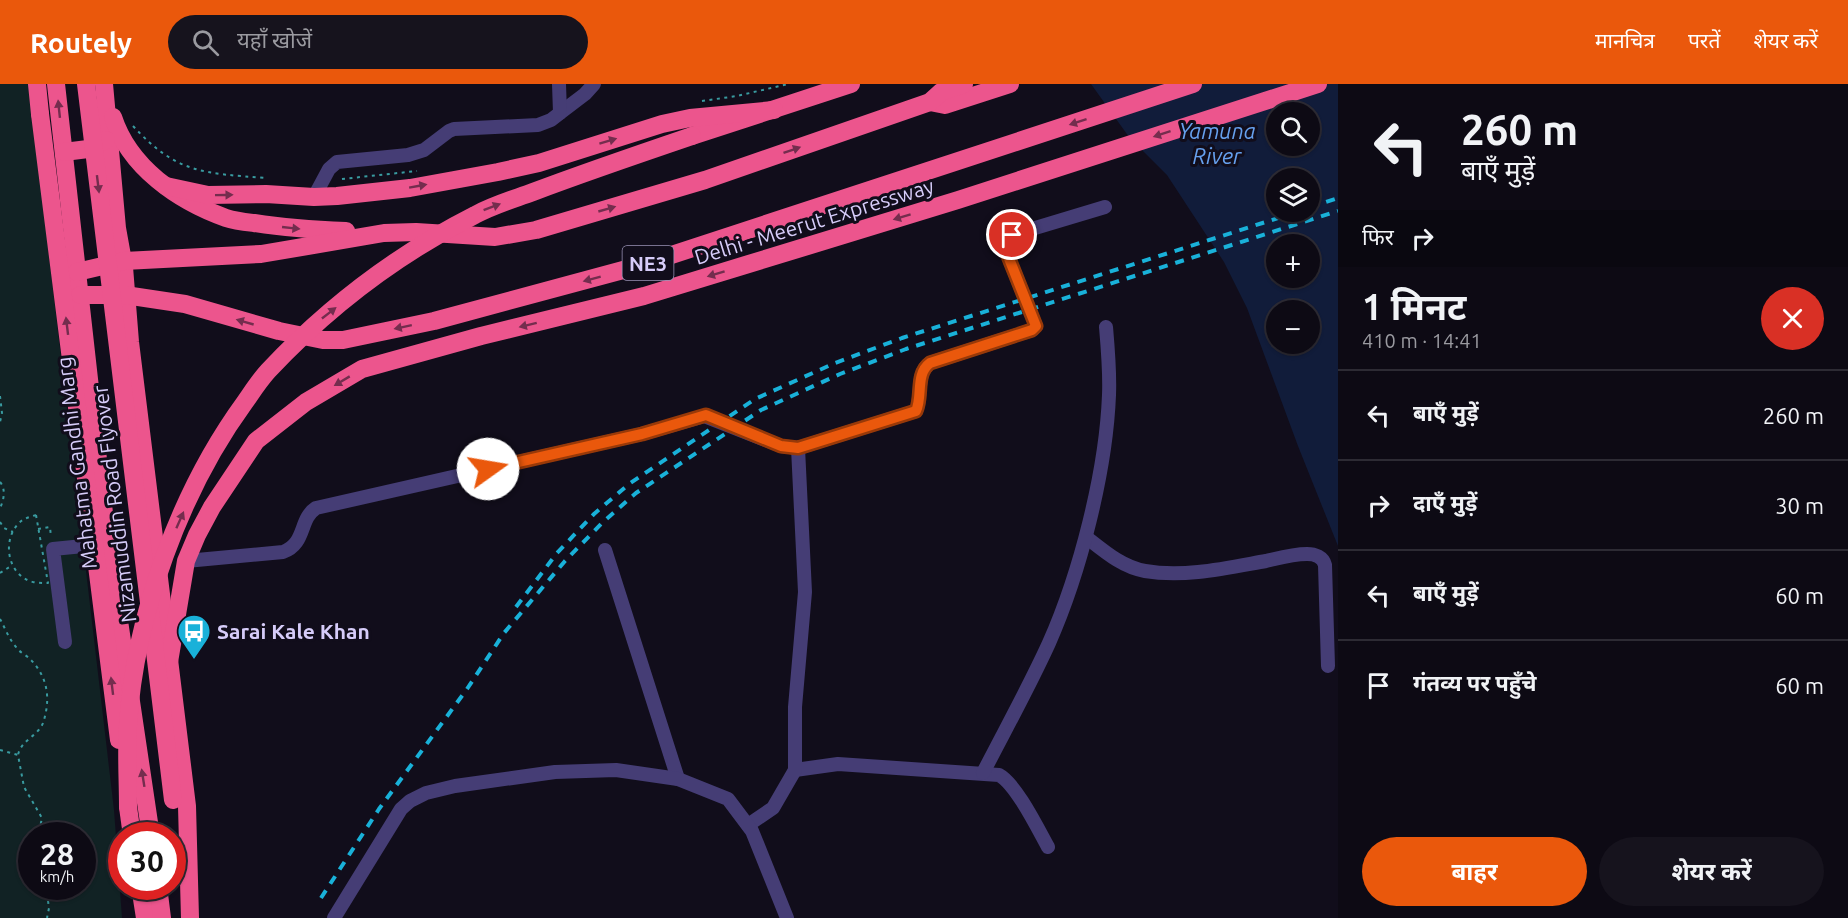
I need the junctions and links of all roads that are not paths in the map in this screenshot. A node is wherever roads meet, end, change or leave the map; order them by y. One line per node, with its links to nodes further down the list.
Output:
1 (37, 84): 37 (highway, one-way to 1, bridge)
2 (56, 84): 16 (highway, Mahatma Gandhi Marg, one-way to 2)
3 (86, 84): 46 (highway, Nizamuddin Road Flyover, one-way to 46, bridge)
4 (559, 84): 14 (street)
5 (594, 84): 14 (street)
6 (851, 84): 13 (highway)
7 (964, 84): 12 (highway)
8 (1010, 84): 12 (highway)
9 (1193, 84): 24 (highway, Delhi - Meerut Expressway / NE3, one-way to 24)
10 (1318, 84): 30 (highway, Delhi - Meerut Expressway, one-way to 30)
11 (105, 89): 15 (highway); 17 (highway)
12 (938, 100): 20 (highway, one-way to 12)
13 (774, 110): 18 (highway, one-way to 13); 37 (highway, one-way to 13, bridge)
14 (560, 113): 18 (street)
15 (110, 137): 16 (highway); 21 (highway)
16 (64, 152): 22 (highway, Mahatma Gandhi Marg)
17 (166, 186): 18 (highway, one-way to 18); 20 (highway, one-way to 20)
18 (314, 196)
19 (1105, 207): 26 (street)
20 (384, 233): 21 (highway)
21 (124, 261): 22 (highway); 24 (highway)
22 (77, 272): 23 (highway, Mahatma Gandhi Marg)
23 (80, 295): 24 (highway, Delhi - Meerut Expressway); 28 (highway, Mahatma Gandhi Marg)
24 (125, 295): 32 (highway)
25 (1106, 327): 27 (street)
26 (798, 448): 30 (street); 34 (street)
27 (1086, 537): 33 (street); 35 (street)
28 (107, 543): 31 (street); 39 (highway, Mahatma Gandhi Marg, one-way to 28)
29 (605, 550): 36 (street)
30 (186, 561): 32 (highway, Delhi - Meerut Expressway)
31 (65, 642)
32 (169, 662): 46 (highway)
33 (1328, 666)
34 (795, 770): 35 (street); 40 (street)
35 (983, 773): 41 (street)
36 (678, 779): 40 (street); 47 (street)
37 (128, 807): 38 (highway)
38 (130, 822)
39 (149, 822)
40 (748, 825): 48 (street)
41 (1048, 847)
42 (142, 900): 44 (highway)
43 (160, 900): 45 (highway)
44 (145, 918)
45 (162, 918)
46 (189, 918)
47 (334, 918)
48 (787, 918)

